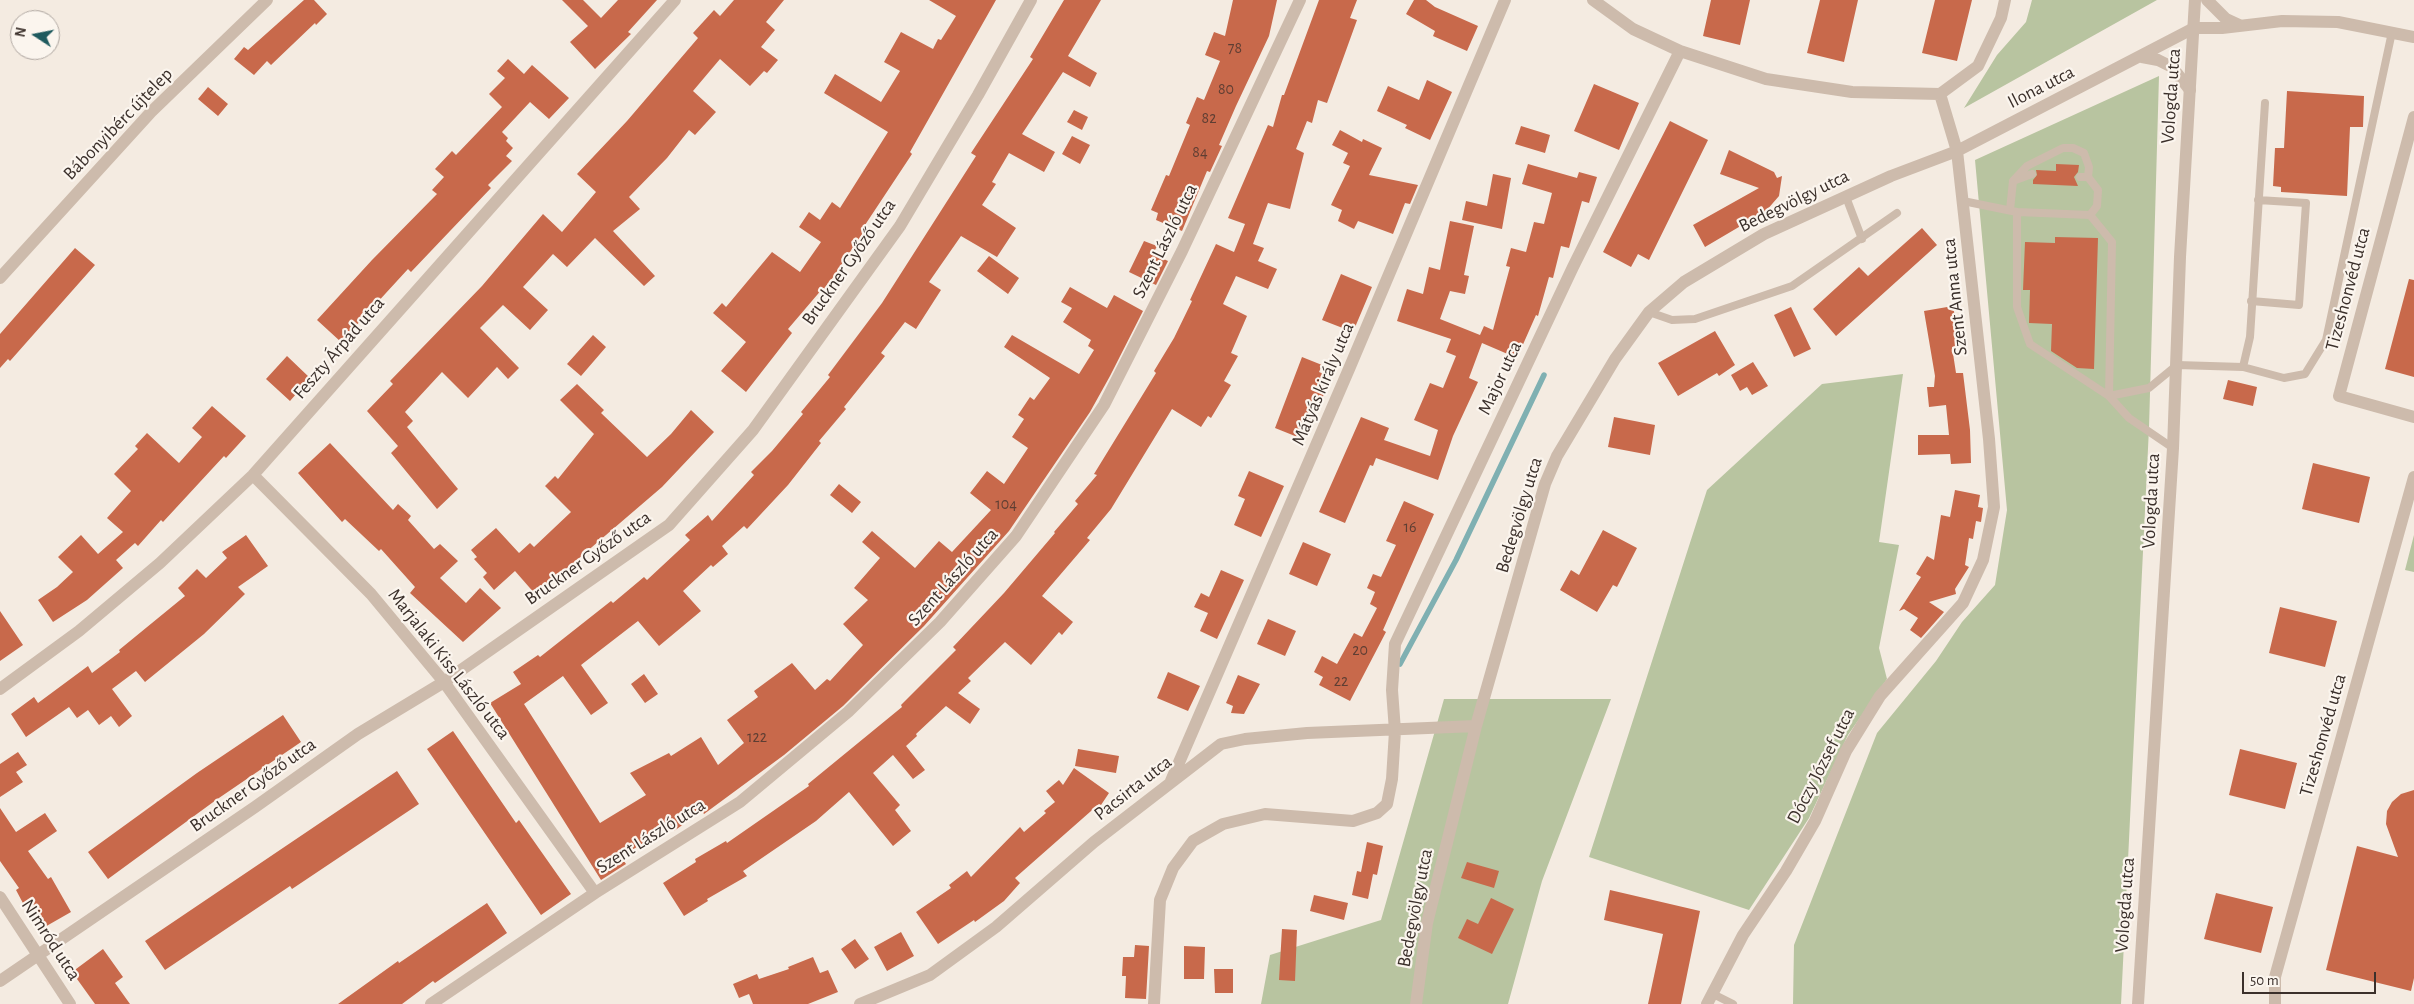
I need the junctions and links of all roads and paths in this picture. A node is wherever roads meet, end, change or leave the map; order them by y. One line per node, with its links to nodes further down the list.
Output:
1 (267, 0): 30 (street, Bábonyibérc újtelep)
2 (675, 0): 39 (street, Feszty Árpád utca)
3 (1031, 0): 41 (street, Bruckner Győző utca)
4 (1300, 0): 46 (street, Szent László utca)
5 (1506, 0): 45 (street, Mátyás király utca)
6 (1593, 0): 14 (street)
7 (2005, 0): 17 (street)
8 (2195, 0): 11 (street, Vologda utca)
9 (2207, 0): 10 (street)
10 (2242, 26): 11 (street, Ilona utca); 12 (street, Ilona utca)
11 (2194, 28): 15 (street, Ilona utca); 16 (street, Vologda utca)
12 (2392, 32): 13 (street, Ilona utca); 34 (lane)
13 (2414, 37)
14 (1680, 51): 17 (street); 44 (street, Major utca)
15 (2142, 57): 16 (street); 20 (street, Ilona utca)
16 (2190, 90): 33 (street, Vologda utca)
17 (1940, 94): 20 (street, Szent Anna utca)
18 (2265, 103): 24 (lane)
19 (2414, 117): 36 (street, Tizeshonvéd utca)
20 (1957, 151): 23 (street, Bedegvölgy utca); 25 (street, Szent Anna utca)
21 (2032, 174): 22 (lane)
22 (2013, 181): 26 (lane); 28 (lane)
23 (1846, 197): 29 (lane); 32 (street, Bedegvölgy utca)
24 (2258, 200): 31 (lane); 31 (lane)
25 (1963, 201): 26 (lane); 37 (street, Szent Anna utca)
26 (2014, 211): 28 (lane); 35 (lane)
27 (1897, 213): 29 (lane)
28 (2090, 215): 35 (lane)
29 (1862, 239): 32 (lane)
30 (0, 278)
31 (2251, 301): 34 (lane)
32 (1649, 312): 43 (street, Bedegvölgy utca)
33 (2177, 364): 34 (lane); 35 (lane); 38 (street, Vologda utca)
34 (2243, 366)
35 (2110, 396): 38 (lane)
36 (2414, 417)
37 (1990, 439): 50 (street, Dóczy József utca)
38 (2173, 448): 57 (street, Vologda utca)
39 (253, 474): 41 (street, Marjalaki Kiss László utca); 42 (street, Feszty Árpád utca)
40 (2414, 477): 58 (street, Tizeshonvéd utca)
41 (444, 682): 46 (street, Marjalaki Kiss László utca); 48 (street, Bruckner Győző utca)
42 (0, 689)
43 (1476, 726): 44 (street, Pacsirta utca); 55 (street, Bedegvölgy utca)
44 (1394, 731): 45 (street, Pacsirta utca); 54 (street, Major utca)
45 (1171, 782): 53 (street, Pacsirta utca)
46 (595, 893): 52 (street, Szent László utca)
47 (0, 897): 48 (street, Nimród utca)
48 (39, 955): 49 (street, Bruckner Győző utca); 51 (street, Nimród utca)
49 (0, 981)
50 (1709, 998): 56 (lane)
51 (70, 1004)
52 (431, 1004)
53 (860, 1004)
54 (1154, 1004)
55 (1416, 1004)
56 (1733, 1004)
57 (2138, 1004)
58 (2275, 1004)

